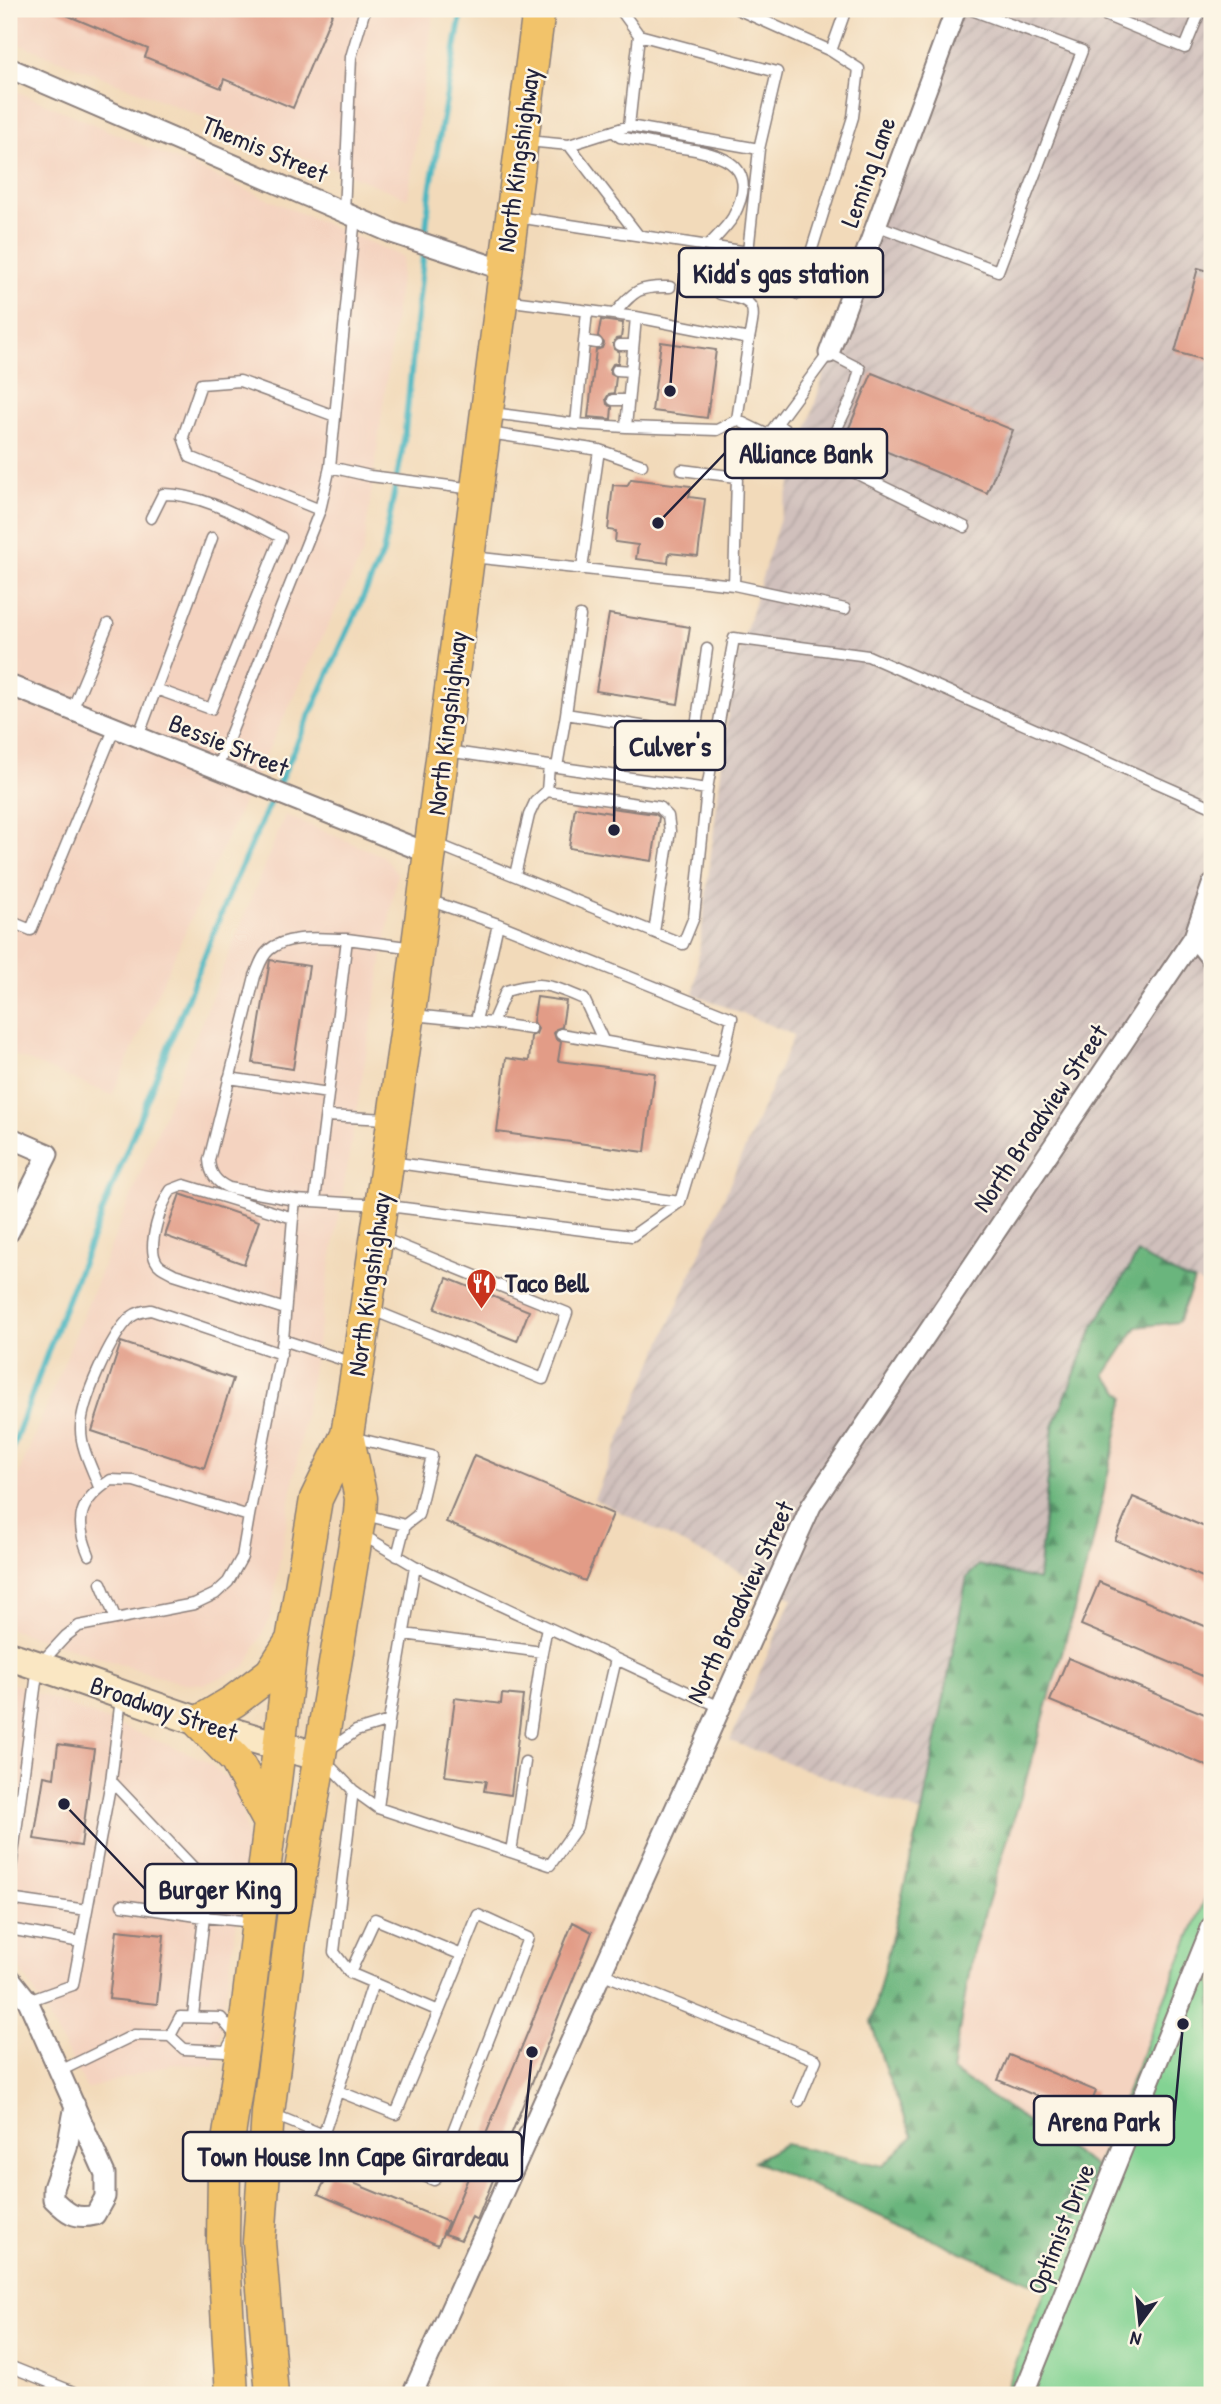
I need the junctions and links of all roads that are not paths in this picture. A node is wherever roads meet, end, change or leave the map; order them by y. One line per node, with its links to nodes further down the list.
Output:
1 (365, 9): 18 (lane)
2 (539, 9): 15 (main road, North Kingshighway)
3 (620, 9): 10 (lane)
4 (737, 9): 11 (lane)
5 (846, 9): 11 (lane)
6 (956, 9): 20 (street, Leming Lane)
7 (969, 9): 20 (lane)
8 (1090, 9): 9 (lane)
9 (1201, 9)
10 (639, 35): 13 (lane); 17 (lane)
11 (831, 51): 26 (lane)
12 (9, 68): 18 (street, Themis Street)
13 (629, 126): 14 (lane); 17 (lane)
14 (612, 131): 16 (lane); 22 (lane)
15 (521, 141): 16 (lane); 19 (main road, North Kingshighway)
16 (569, 145): 21 (lane)
17 (760, 149): 22 (lane)
18 (349, 214): 23 (street, Themis Street); 42 (lane)
19 (511, 216): 21 (lane); 23 (main road, North Kingshighway)
20 (876, 225): 35 (street, Leming Lane)
21 (638, 235): 22 (lane)
22 (708, 246)
23 (502, 285): 27 (lane); 44 (main road, North Kingshighway)
24 (670, 287): 28 (lane)
25 (720, 294): 30 (lane)
26 (798, 294)
27 (587, 311): 28 (lane); 31 (lane)
28 (614, 314): 29 (lane)
29 (636, 317): 30 (lane); 34 (lane)
30 (749, 340): 43 (lane)
31 (584, 341): 32 (lane); 36 (lane)
32 (597, 343)
33 (620, 345): 34 (lane)
34 (633, 345): 39 (lane)
35 (829, 353): 46 (lane); 50 (lane)
36 (581, 367): 37 (lane); 45 (lane)
37 (594, 368)
38 (617, 370): 39 (lane)
39 (631, 371): 41 (lane)
40 (613, 400): 41 (lane)
41 (628, 400): 47 (lane)
42 (335, 416): 52 (lane); 56 (lane)
43 (737, 420): 47 (lane); 48 (lane)
44 (485, 422): 45 (lane); 49 (lane); 55 (main road, North Kingshighway)
45 (576, 424): 47 (lane)
46 (776, 424): 48 (lane); 50 (lane)
47 (625, 427)
48 (768, 435): 54 (lane)
49 (599, 450): 51 (lane); 61 (lane)
50 (823, 457): 58 (lane)
51 (642, 465)
52 (330, 467): 55 (lane); 56 (lane)
53 (682, 470): 54 (lane)
54 (737, 477): 62 (lane)
55 (477, 489): 60 (main road, North Kingshighway)
56 (320, 510): 77 (lane)
57 (151, 518): 68 (lane)
58 (965, 527)
59 (212, 538): 68 (lane)
60 (468, 557): 61 (lane); 75 (main road, North Kingshighway)
61 (582, 569): 62 (lane)
62 (734, 585): 63 (lane)
63 (845, 609)
64 (580, 616): 70 (lane)
65 (108, 624): 69 (lane)
66 (707, 649): 72 (lane)
67 (9, 685): 69 (street, Bessie Street)
68 (156, 690): 73 (lane)
69 (72, 710): 71 (street, Bessie Street)
70 (566, 714): 72 (lane); 76 (lane)
71 (115, 727): 73 (street, Bessie Street); 85 (lane)
72 (695, 734): 74 (lane)
73 (138, 737): 77 (street, Bessie Street)
74 (716, 738): 78 (lane); 80 (lane)
75 (443, 751): 76 (lane); 81 (main road, North Kingshighway)
76 (553, 767): 78 (lane); 79 (lane)
77 (224, 771): 81 (street, Bessie Street)
78 (707, 789): 87 (lane)
79 (547, 791): 82 (lane); 87 (lane)
80 (1212, 807)
81 (430, 848): 82 (lane); 84 (main road, North Kingshighway)
82 (514, 875): 87 (lane)
83 (1212, 885): 88 (street, North Broadview Street)
84 (424, 898): 86 (lane); 90 (main road, North Kingshighway)
85 (9, 921)
86 (498, 925): 93 (lane); 98 (lane)
87 (653, 932)
88 (1194, 937): 91 (street); 134 (street, North Broadview Street)
89 (347, 939): 90 (lane); 99 (lane); 100 (lane)
90 (417, 948): 92 (main road, North Kingshighway)
91 (1212, 960)
92 (409, 1015): 93 (lane); 102 (main road, North Kingshighway)
93 (476, 1021): 94 (lane)
94 (492, 1023): 95 (lane); 97 (lane)
95 (531, 1029)
96 (561, 1034): 97 (lane)
97 (603, 1040): 98 (lane)
98 (722, 1062): 107 (lane)
99 (229, 1078): 100 (lane); 105 (lane)
100 (328, 1093): 101 (lane)
101 (326, 1116): 102 (lane); 106 (lane)
102 (392, 1119): 104 (main road, North Kingshighway)
103 (9, 1138): 110 (street)
104 (386, 1161): 107 (lane); 108 (main road, North Kingshighway)
105 (295, 1200): 106 (lane); 109 (lane)
106 (315, 1201): 108 (lane)
107 (680, 1202): 108 (lane)
108 (380, 1205): 111 (main road, North Kingshighway)
109 (293, 1218): 113 (lane); 113 (lane)
110 (9, 1232)
111 (376, 1236): 112 (main road, North Kingshighway); 112 (lane)
112 (366, 1307): 116 (main road, North Kingshighway)
113 (285, 1309): 114 (lane)
114 (283, 1340): 115 (lane); 116 (lane)
115 (281, 1354): 118 (lane); 119 (lane)
116 (358, 1365): 117 (main road, North Kingshighway)
117 (346, 1436): 120 (main road, North Kingshighway); 121 (lane); 129 (main road, North Kingshighway)
118 (99, 1488): 119 (lane); 122 (lane)
119 (249, 1516): 126 (lane)
120 (359, 1523): 121 (lane); 123 (lane); 139 (main road, North Kingshighway)
121 (405, 1525): 123 (lane)
122 (89, 1555)
123 (397, 1556): 124 (lane)
124 (415, 1566): 127 (lane); 128 (lane)
125 (101, 1583): 126 (lane)
126 (115, 1618): 132 (lane)
127 (547, 1627): 130 (lane); 131 (lane)
128 (404, 1634): 130 (lane); 135 (lane)
129 (292, 1641): 136 (main road); 138 (main road, North Kingshighway)
130 (542, 1651): 137 (lane)
131 (616, 1659): 134 (lane); 145 (lane)
132 (20, 1660): 133 (main road, Broadway Street); 146 (lane)
133 (121, 1695): 136 (main road, Broadway Street); 141 (lane)
134 (720, 1707): 157 (street, North Broadview Street)
135 (389, 1721): 139 (lane); 143 (lane)
136 (199, 1722): 138 (main road, Broadway Street); 144 (main road)
137 (530, 1732)
138 (280, 1747): 139 (main road, Broadway Street); 144 (main road, North Kingshighway)
139 (320, 1756): 142 (lane); 169 (main road, North Kingshighway)
140 (525, 1762): 145 (lane)
141 (111, 1781): 149 (lane); 150 (lane)
142 (353, 1790): 143 (lane); 156 (lane)
143 (378, 1808): 145 (lane)
144 (270, 1823): 151 (main road, North Kingshighway)
145 (511, 1852)
146 (9, 1884)
147 (9, 1899): 149 (lane)
148 (122, 1905): 150 (lane)
149 (87, 1910): 154 (lane)
150 (204, 1917): 151 (lane); 162 (lane)
151 (258, 1922): 164 (main road, North Kingshighway)
152 (1212, 1926): 176 (street, Optimist Drive)
153 (9, 1929): 154 (lane)
154 (80, 1942): 160 (lane)
155 (462, 1955): 156 (lane); 161 (lane); 170 (lane)
156 (349, 1973): 159 (lane)
157 (601, 1973): 167 (lane); 175 (street, North Broadview Street)
158 (9, 1977): 160 (street)
159 (373, 1983): 161 (lane); 166 (lane)
160 (28, 2001): 165 (street)
161 (439, 2011): 166 (lane)
162 (193, 2016): 163 (lane); 164 (lane)
163 (170, 2036): 164 (lane); 165 (lane)
164 (239, 2036): 172 (main road, North Kingshighway)
165 (60, 2071): 168 (street)
166 (338, 2091): 170 (lane)
167 (799, 2101)
168 (75, 2105): 168 (street)
169 (268, 2113): 170 (lane); 174 (main road, North Kingshighway)
170 (323, 2136)
171 (9, 2366): 173 (lane)
172 (228, 2385)
173 (80, 2395)
174 (272, 2395)
175 (412, 2395)
176 (1023, 2395)

